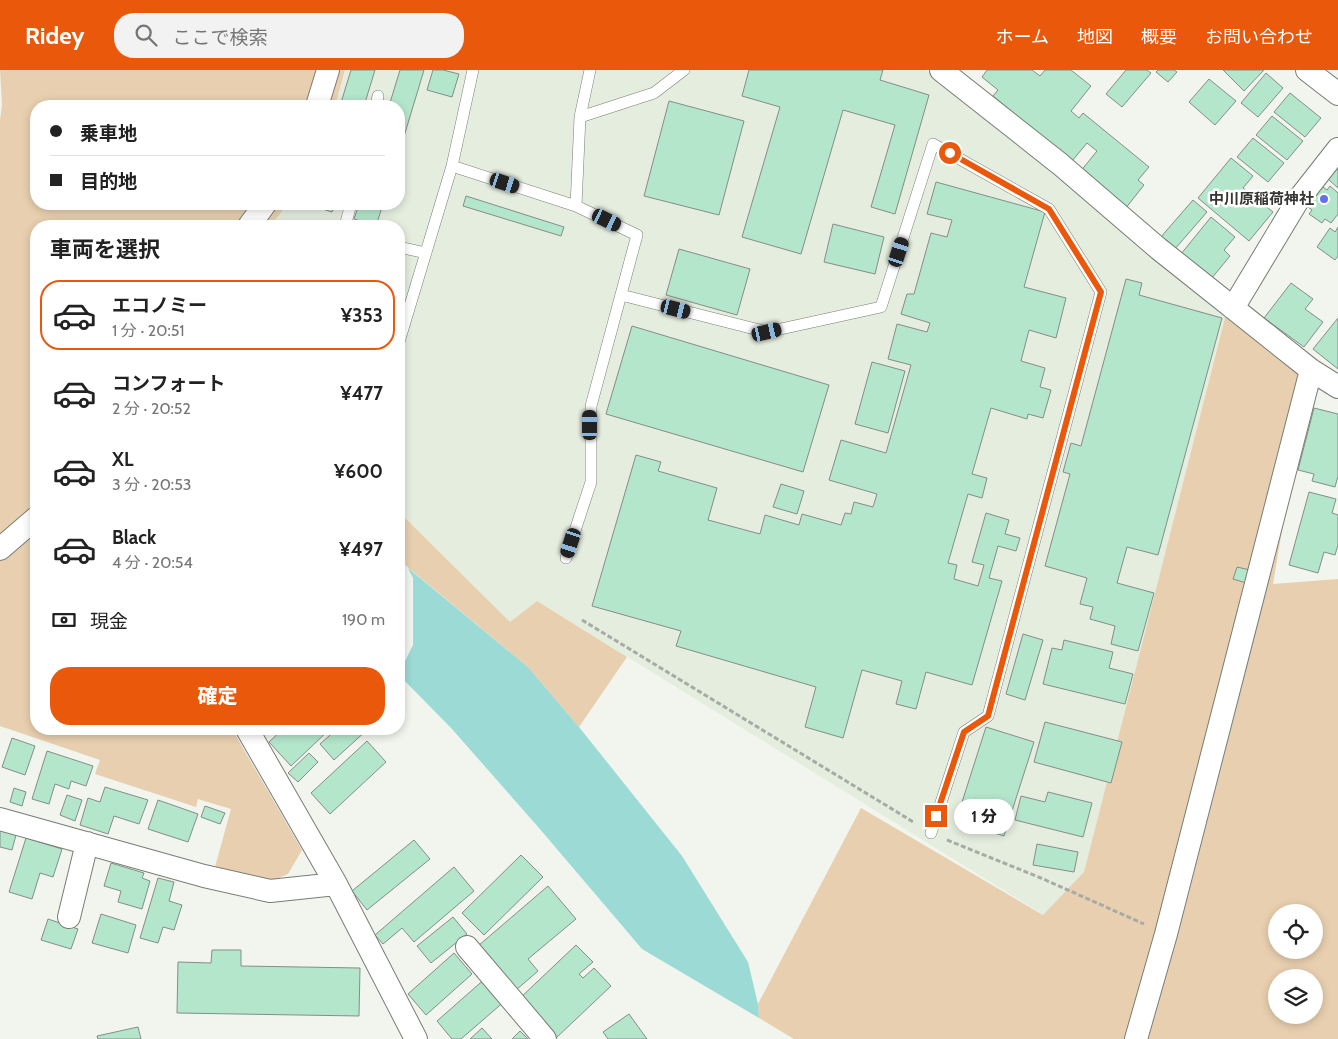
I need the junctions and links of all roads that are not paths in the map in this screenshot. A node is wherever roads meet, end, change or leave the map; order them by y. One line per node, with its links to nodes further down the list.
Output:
1 (328, 70): 8 (street)
2 (473, 70): 11 (lane)
3 (590, 70): 9 (lane)
4 (684, 70): 9 (lane)
5 (941, 70): 16 (street)
6 (1307, 70): 7 (street)
7 (1338, 94)
8 (319, 100)
9 (580, 117): 12 (lane)
10 (1338, 149): 16 (street)
11 (452, 166): 12 (lane); 14 (lane)
12 (576, 206): 15 (lane)
13 (405, 248): 14 (lane)
14 (426, 253): 17 (lane)
15 (621, 294): 22 (lane); 25 (lane)
16 (1233, 308): 18 (street)
17 (405, 322)
18 (1311, 370): 19 (street); 32 (street)
19 (1338, 388)
20 (30, 523): 21 (street)
21 (0, 549)
22 (566, 558)
23 (251, 735): 27 (street)
24 (0, 819): 26 (street)
25 (931, 833)
26 (87, 843): 27 (street); 28 (street)
27 (336, 884): 30 (street)
28 (69, 917)
29 (467, 947): 31 (street)
30 (412, 1038)
31 (545, 1039)
32 (1136, 1039)

